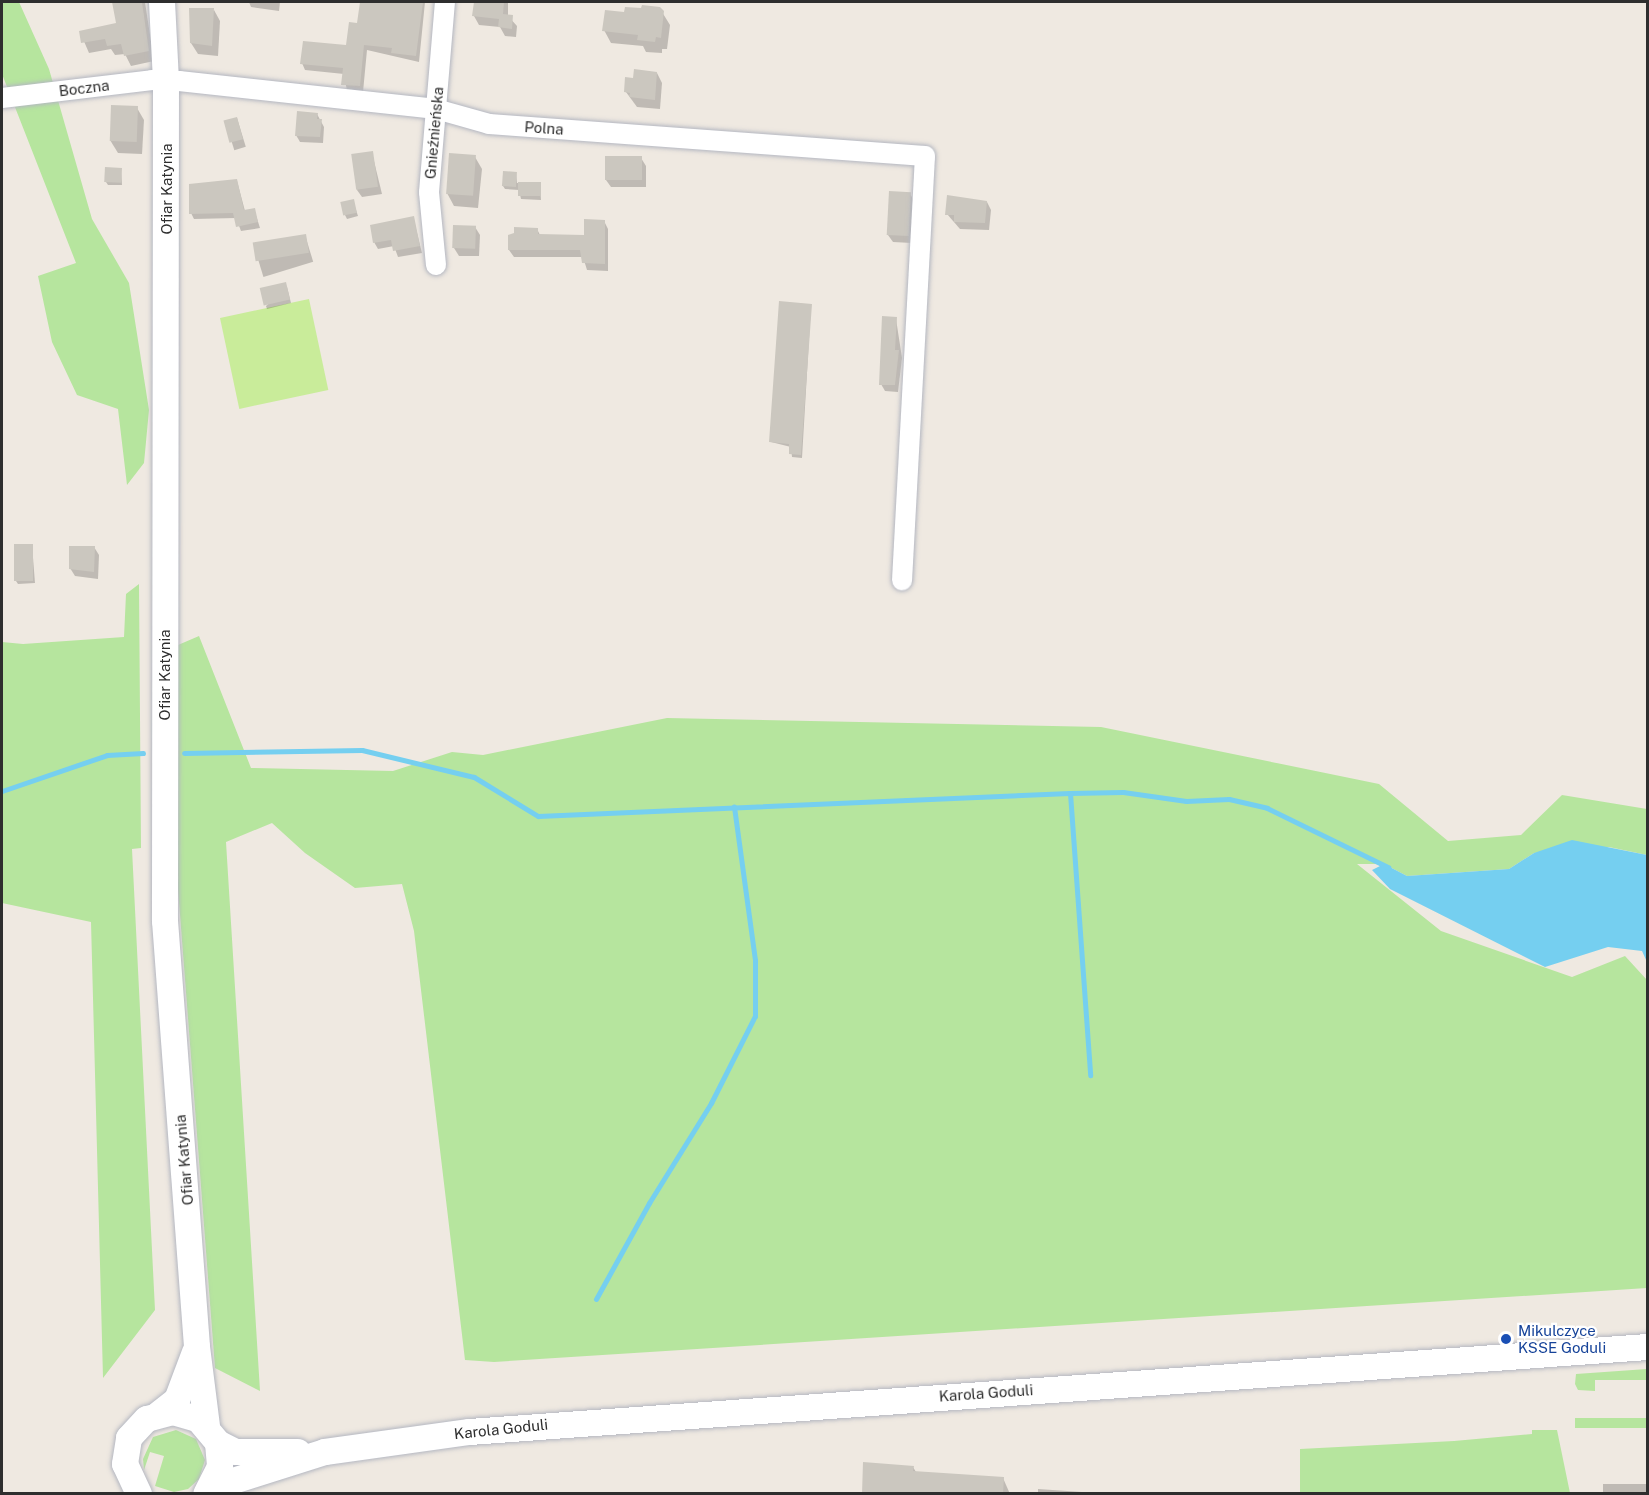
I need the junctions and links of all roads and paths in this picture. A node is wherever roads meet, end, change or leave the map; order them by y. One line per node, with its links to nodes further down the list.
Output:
1 (162, 2): 3 (street, Ofiar Katynia)
2 (445, 2): 5 (street, Gnieźnieńska)
3 (166, 80): 4 (street, Boczna); 5 (street, Polna); 8 (street, Ofiar Katynia)
4 (2, 98)
5 (436, 109): 6 (street, Gnieźnieńska); 7 (street, Polna)
6 (436, 265)
7 (902, 580)
8 (197, 1347): 10 (street, Ofiar Katynia); 11 (street, Ofiar Katynia)
9 (1647, 1347): 12 (street, Karola Goduli)
10 (159, 1414): 11 (street, Karola Goduli); 14 (street, Ofiar Katynia)
11 (212, 1435): 12 (street, Karola Goduli); 13 (street, Ofiar Katynia)
12 (326, 1452): 13 (street, Karola Goduli)
13 (209, 1491)
14 (135, 1492)

